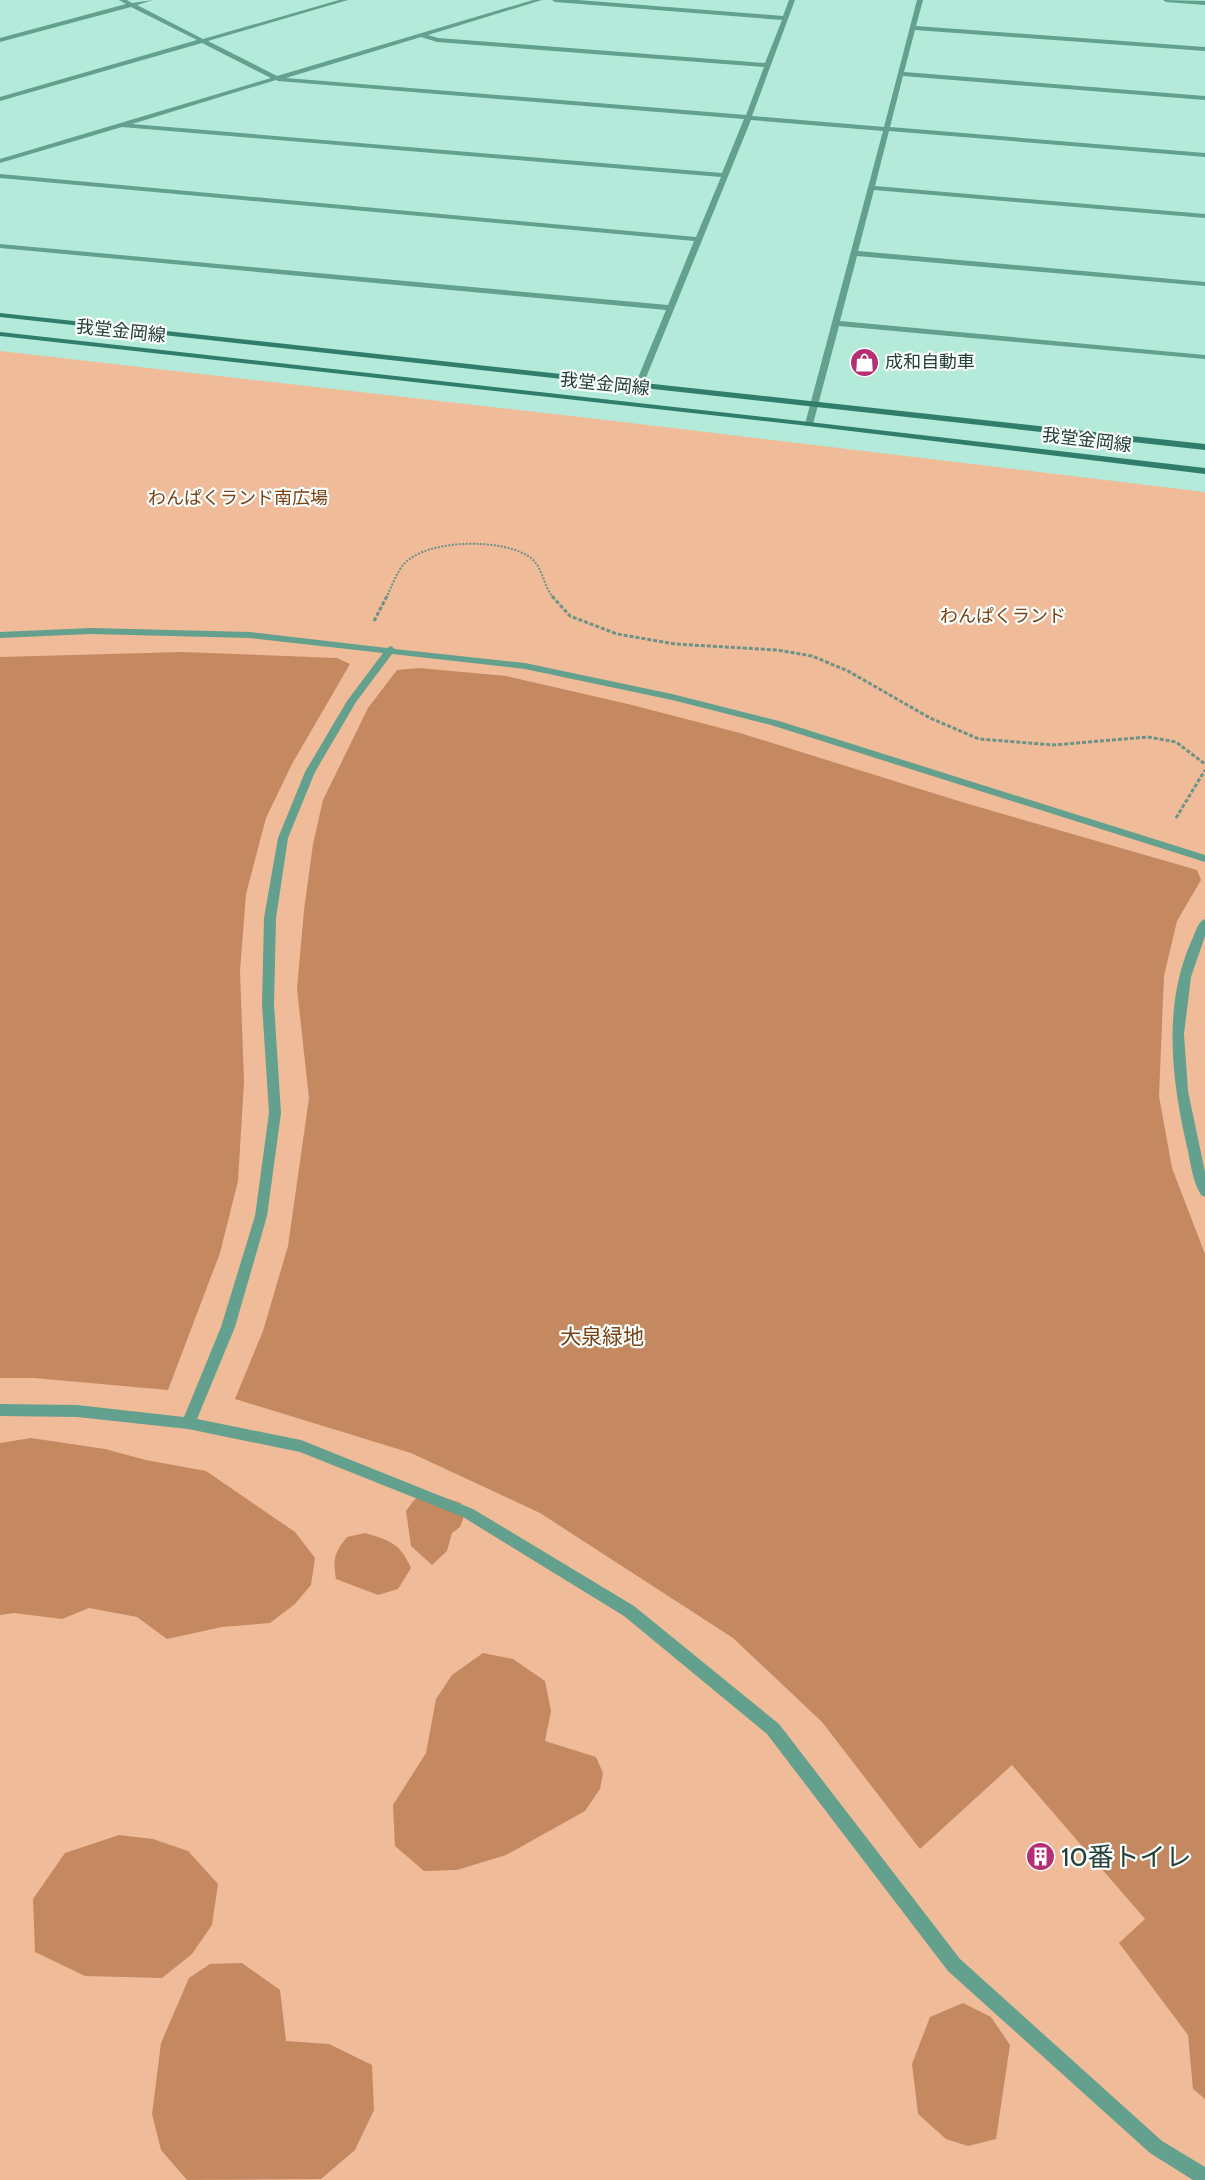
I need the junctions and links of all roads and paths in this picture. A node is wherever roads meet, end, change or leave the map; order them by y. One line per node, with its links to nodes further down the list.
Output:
1 (122, 0): 10 (street)
2 (150, 0): 10 (street)
3 (345, 0): 15 (street)
4 (539, 0): 13 (street)
5 (555, 0): 11 (street)
6 (792, 0): 11 (street)
7 (920, 0): 12 (street)
8 (1166, 0): 9 (street)
9 (1205, 3)
10 (132, 5): 14 (street); 15 (street)
11 (785, 18): 17 (street)
12 (913, 28): 16 (street); 18 (street)
13 (420, 34): 17 (street); 19 (street)
14 (0, 40)
15 (201, 41): 19 (street); 21 (street)
16 (1205, 48)
17 (766, 65): 22 (street)
18 (901, 74): 20 (street); 24 (street)
19 (278, 79): 22 (street); 23 (street)
20 (1205, 98)
21 (0, 99)
22 (748, 118): 24 (street); 28 (street)
23 (124, 125): 26 (street); 28 (street)
24 (886, 129): 25 (street); 29 (street)
25 (1205, 155)
26 (0, 161)
27 (0, 176): 31 (street)
28 (723, 176): 31 (street)
29 (870, 188): 30 (street); 33 (street)
30 (1205, 216)
31 (698, 239): 35 (street)
32 (0, 246): 35 (street)
33 (853, 253): 34 (street); 37 (street)
34 (1205, 284)
35 (670, 308): 40 (street)
36 (0, 315): 40 (main road, 我堂金岡線)
37 (835, 323): 39 (street); 41 (street)
38 (0, 334): 42 (main road, 我堂金岡線)
39 (1205, 357)
40 (639, 385): 41 (main road, 我堂金岡線)
41 (815, 404): 42 (street); 43 (main road, 我堂金岡線)
42 (809, 424): 44 (main road, 我堂金岡線)
43 (1205, 447)
44 (1205, 471)
45 (0, 635): 46 (street)
46 (361, 646): 47 (street); 48 (path)
47 (391, 649): 50 (street); 55 (street)
48 (1205, 764)
49 (1205, 770): 50 (path)
50 (1160, 845): 51 (street)
51 (1205, 860)
52 (1205, 923): 53 (street)
53 (1205, 1192)
54 (0, 1410): 55 (street)
55 (188, 1423): 56 (street)
56 (1205, 2177)

